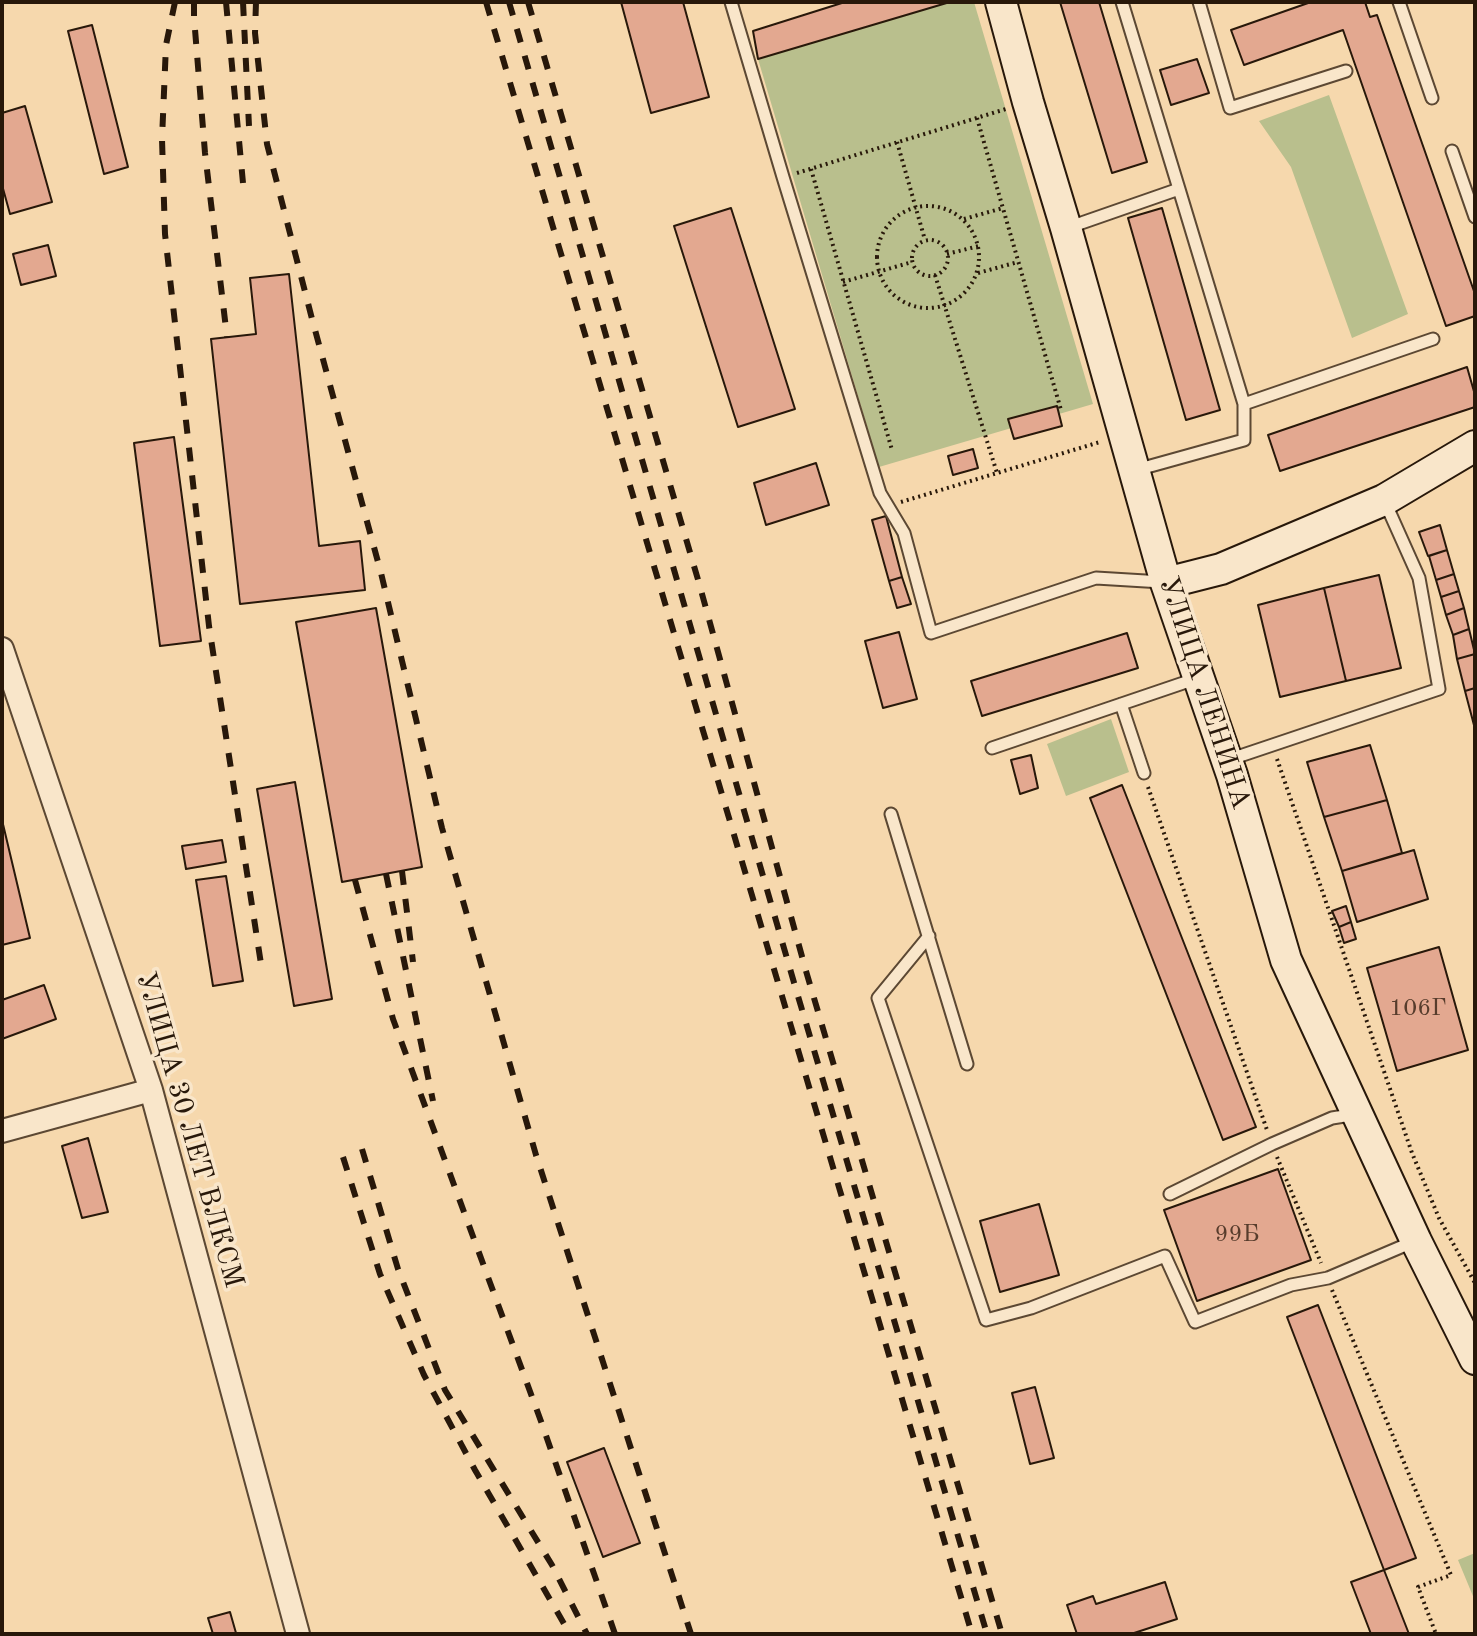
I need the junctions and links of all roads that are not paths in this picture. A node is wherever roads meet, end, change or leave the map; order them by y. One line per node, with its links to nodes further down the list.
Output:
1 (731, 2): 18 (lane)
2 (1001, 2): 12 (main road, УЛИЦА ЛЕНИНА)
3 (1122, 2): 9 (lane)
4 (1199, 2): 6 (lane)
5 (1399, 2): 7 (lane)
6 (1346, 71)
7 (1432, 98)
8 (1452, 151): 10 (lane)
9 (1179, 189): 12 (lane); 14 (lane)
10 (1472, 194): 11 (lane)
11 (1475, 217)
12 (1066, 228): 16 (main road, УЛИЦА ЛЕНИНА)
13 (1433, 339): 14 (lane)
14 (1244, 404): 16 (lane)
15 (1475, 446): 17 (main road)
16 (1134, 470): 18 (main road, УЛИЦА ЛЕНИНА)
17 (1384, 500): 18 (main road); 23 (lane)
18 (1166, 583): 20 (main road, УЛИЦА ЛЕНИНА)
19 (2, 649): 28 (street, УЛИЦА 30 ЛЕТ ВЛКСМ)
20 (1199, 677): 21 (lane); 23 (main road, УЛИЦА ЛЕНИНА)
21 (1121, 704): 22 (lane); 24 (lane)
22 (992, 748)
23 (1227, 760): 29 (main road, УЛИЦА ЛЕНИНА)
24 (1144, 773)
25 (891, 814): 26 (lane)
26 (929, 936): 27 (lane); 32 (lane)
27 (967, 1064)
28 (151, 1090): 30 (street); 34 (street, УЛИЦА 30 ЛЕТ ВЛКСМ)
29 (1357, 1114): 31 (lane); 32 (main road, УЛИЦА ЛЕНИНА)
30 (2, 1131)
31 (1170, 1194)
32 (1416, 1241): 33 (main road, УЛИЦА ЛЕНИНА)
33 (1475, 1359)
34 (298, 1634)

